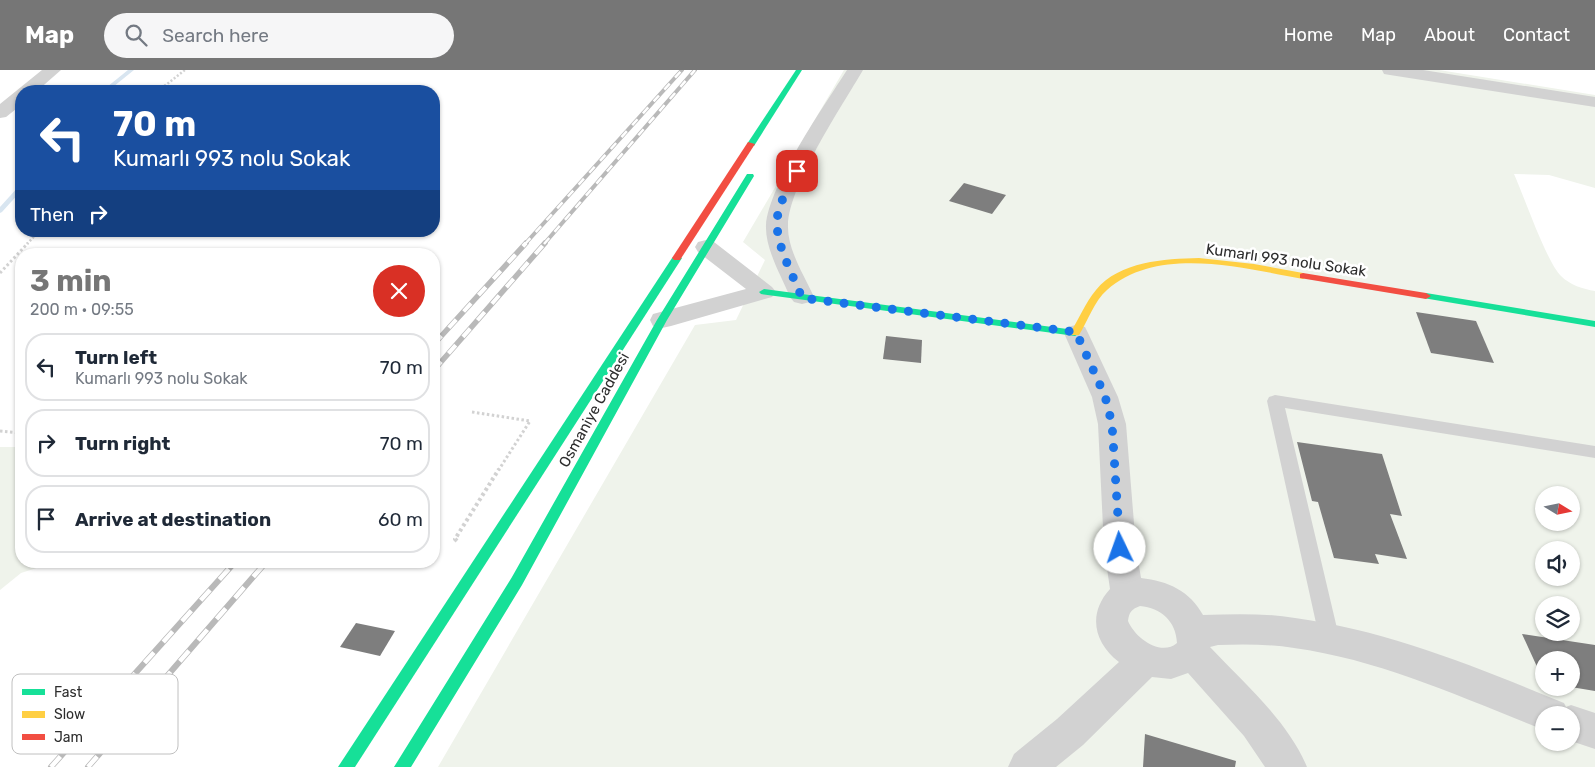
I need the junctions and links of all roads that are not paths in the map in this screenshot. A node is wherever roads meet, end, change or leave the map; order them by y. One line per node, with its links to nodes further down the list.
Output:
1 (53, 70): 6 (street)
2 (798, 70): 26 (main road)
3 (855, 70): 14 (street)
4 (1390, 70): 9 (street)
5 (1474, 70): 7 (street)
6 (34, 85)
7 (1595, 88)
8 (15, 101): 10 (street)
9 (1595, 102)
10 (0, 113)
11 (758, 163): 12 (main road, Osmaniye Caddesi)
12 (706, 247): 13 (street); 15 (main road, Osmaniye Caddesi)
13 (764, 292): 14 (main road); 15 (street)
14 (802, 298): 17 (main road)
15 (662, 320): 27 (main road, Osmaniye Caddesi)
16 (1595, 324): 17 (main road, Kumarlı 993 nolu Sokak)
17 (1076, 332): 19 (street)
18 (1595, 452): 21 (lane)
19 (1127, 594): 20 (street); 22 (street)
20 (1192, 641): 21 (street); 22 (street); 29 (street)
21 (1330, 641): 23 (street)
22 (1146, 660): 28 (street)
23 (1535, 709)
24 (1580, 726): 25 (street)
25 (1595, 731)
26 (346, 767)
27 (402, 767)
28 (1027, 767)
29 (1288, 767)

